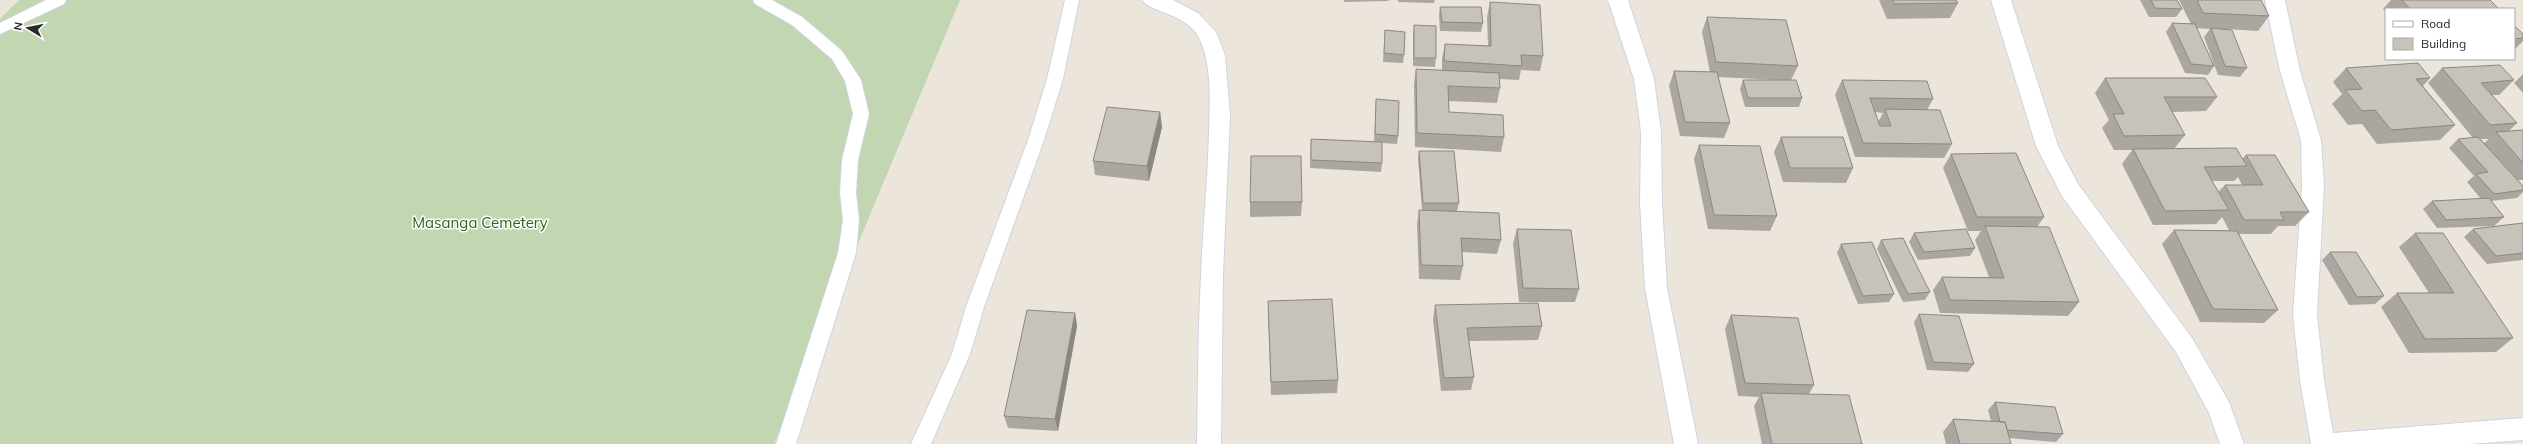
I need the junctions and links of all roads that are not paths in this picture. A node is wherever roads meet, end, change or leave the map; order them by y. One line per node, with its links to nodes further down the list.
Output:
1 (59, 0): 8 (lane)
2 (760, 0): 10 (lane)
3 (1072, 0): 11 (lane)
4 (1152, 0): 12 (street)
5 (1618, 0): 13 (street)
6 (2001, 0): 14 (street)
7 (2275, 0): 15 (street)
8 (0, 29)
9 (2523, 429): 16 (street)
10 (786, 444)
11 (921, 444)
12 (1209, 444)
13 (1686, 444)
14 (2232, 444)
15 (2323, 444)
16 (2327, 444)

